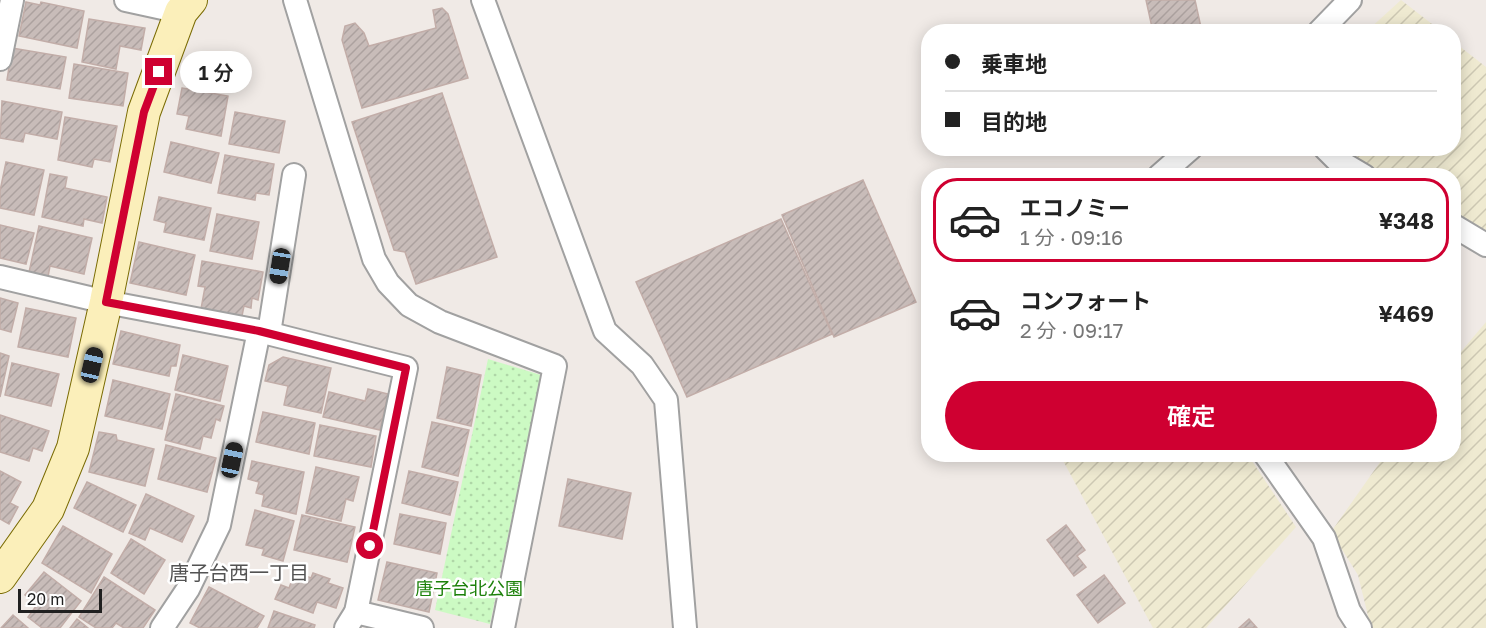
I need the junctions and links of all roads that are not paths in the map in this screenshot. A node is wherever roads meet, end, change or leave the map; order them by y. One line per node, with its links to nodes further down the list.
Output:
1 (12, 0): 8 (street)
2 (126, 0): 6 (street)
3 (295, 0): 24 (street)
4 (483, 0): 25 (street)
5 (1350, 0): 7 (street)
6 (186, 6): 17 (street)
7 (1327, 24)
8 (0, 58)
9 (1182, 156): 11 (street)
10 (1333, 156): 12 (street)
11 (1168, 168)
12 (1350, 168)
13 (294, 175): 18 (street)
14 (1461, 230): 15 (street)
15 (1486, 245)
16 (0, 277): 17 (street)
17 (106, 302): 18 (street); 20 (street)
18 (264, 332): 21 (street); 22 (street)
19 (1271, 462): 26 (street)
20 (0, 577)
21 (351, 620): 23 (street)
22 (162, 628)
23 (422, 628)
24 (503, 628)
25 (685, 628)
26 (1360, 628)

